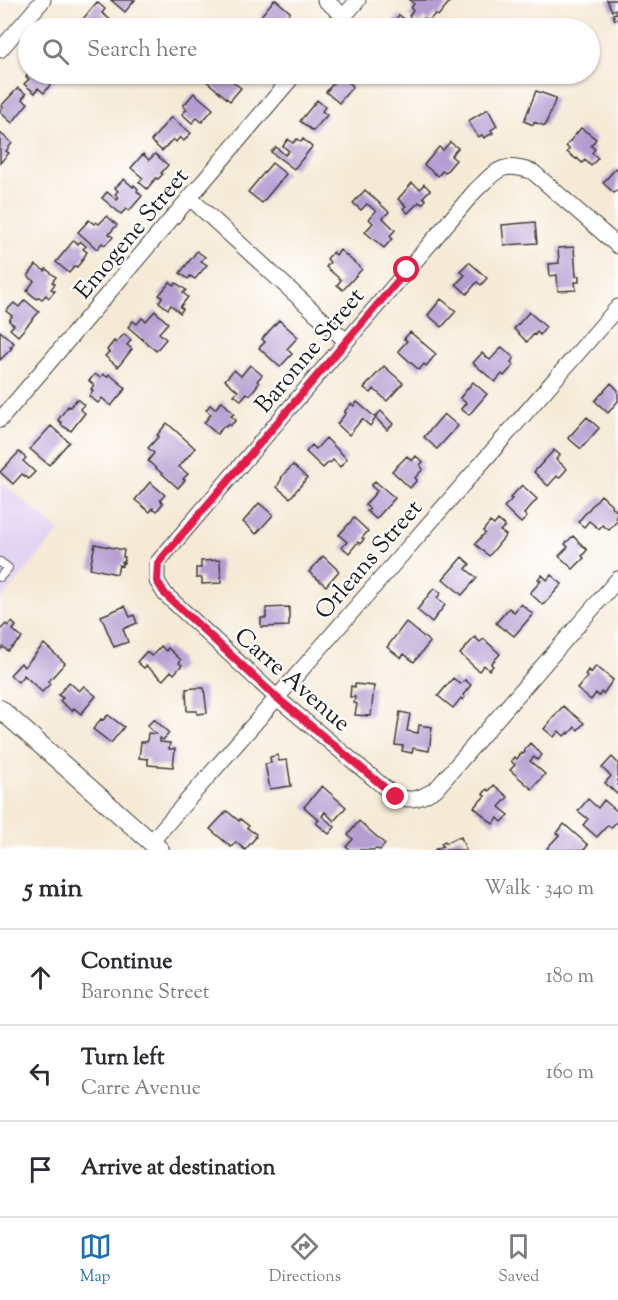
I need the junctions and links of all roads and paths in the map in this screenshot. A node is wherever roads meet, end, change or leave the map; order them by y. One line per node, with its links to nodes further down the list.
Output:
1 (43, 0): 5 (street)
2 (325, 0): 4 (street)
3 (358, 0): 4 (street)
4 (344, 16)
5 (28, 18)
6 (18, 29): 7 (street)
7 (0, 50)
8 (287, 84): 9 (street, Emogene Street)
9 (190, 198): 12 (street); 13 (street, Emogene Street)
10 (618, 246): 12 (street, Baronne Street)
11 (618, 306): 18 (street, Orleans Street)
12 (346, 341): 17 (street, Baronne Street)
13 (0, 420)
14 (0, 562): 15 (lane)
15 (0, 577)
16 (618, 579): 18 (street, Carre Avenue)
17 (157, 581): 18 (street, Carre Avenue)
18 (276, 697): 20 (street, Orleans Street)
19 (0, 709): 20 (street)
20 (156, 846)

